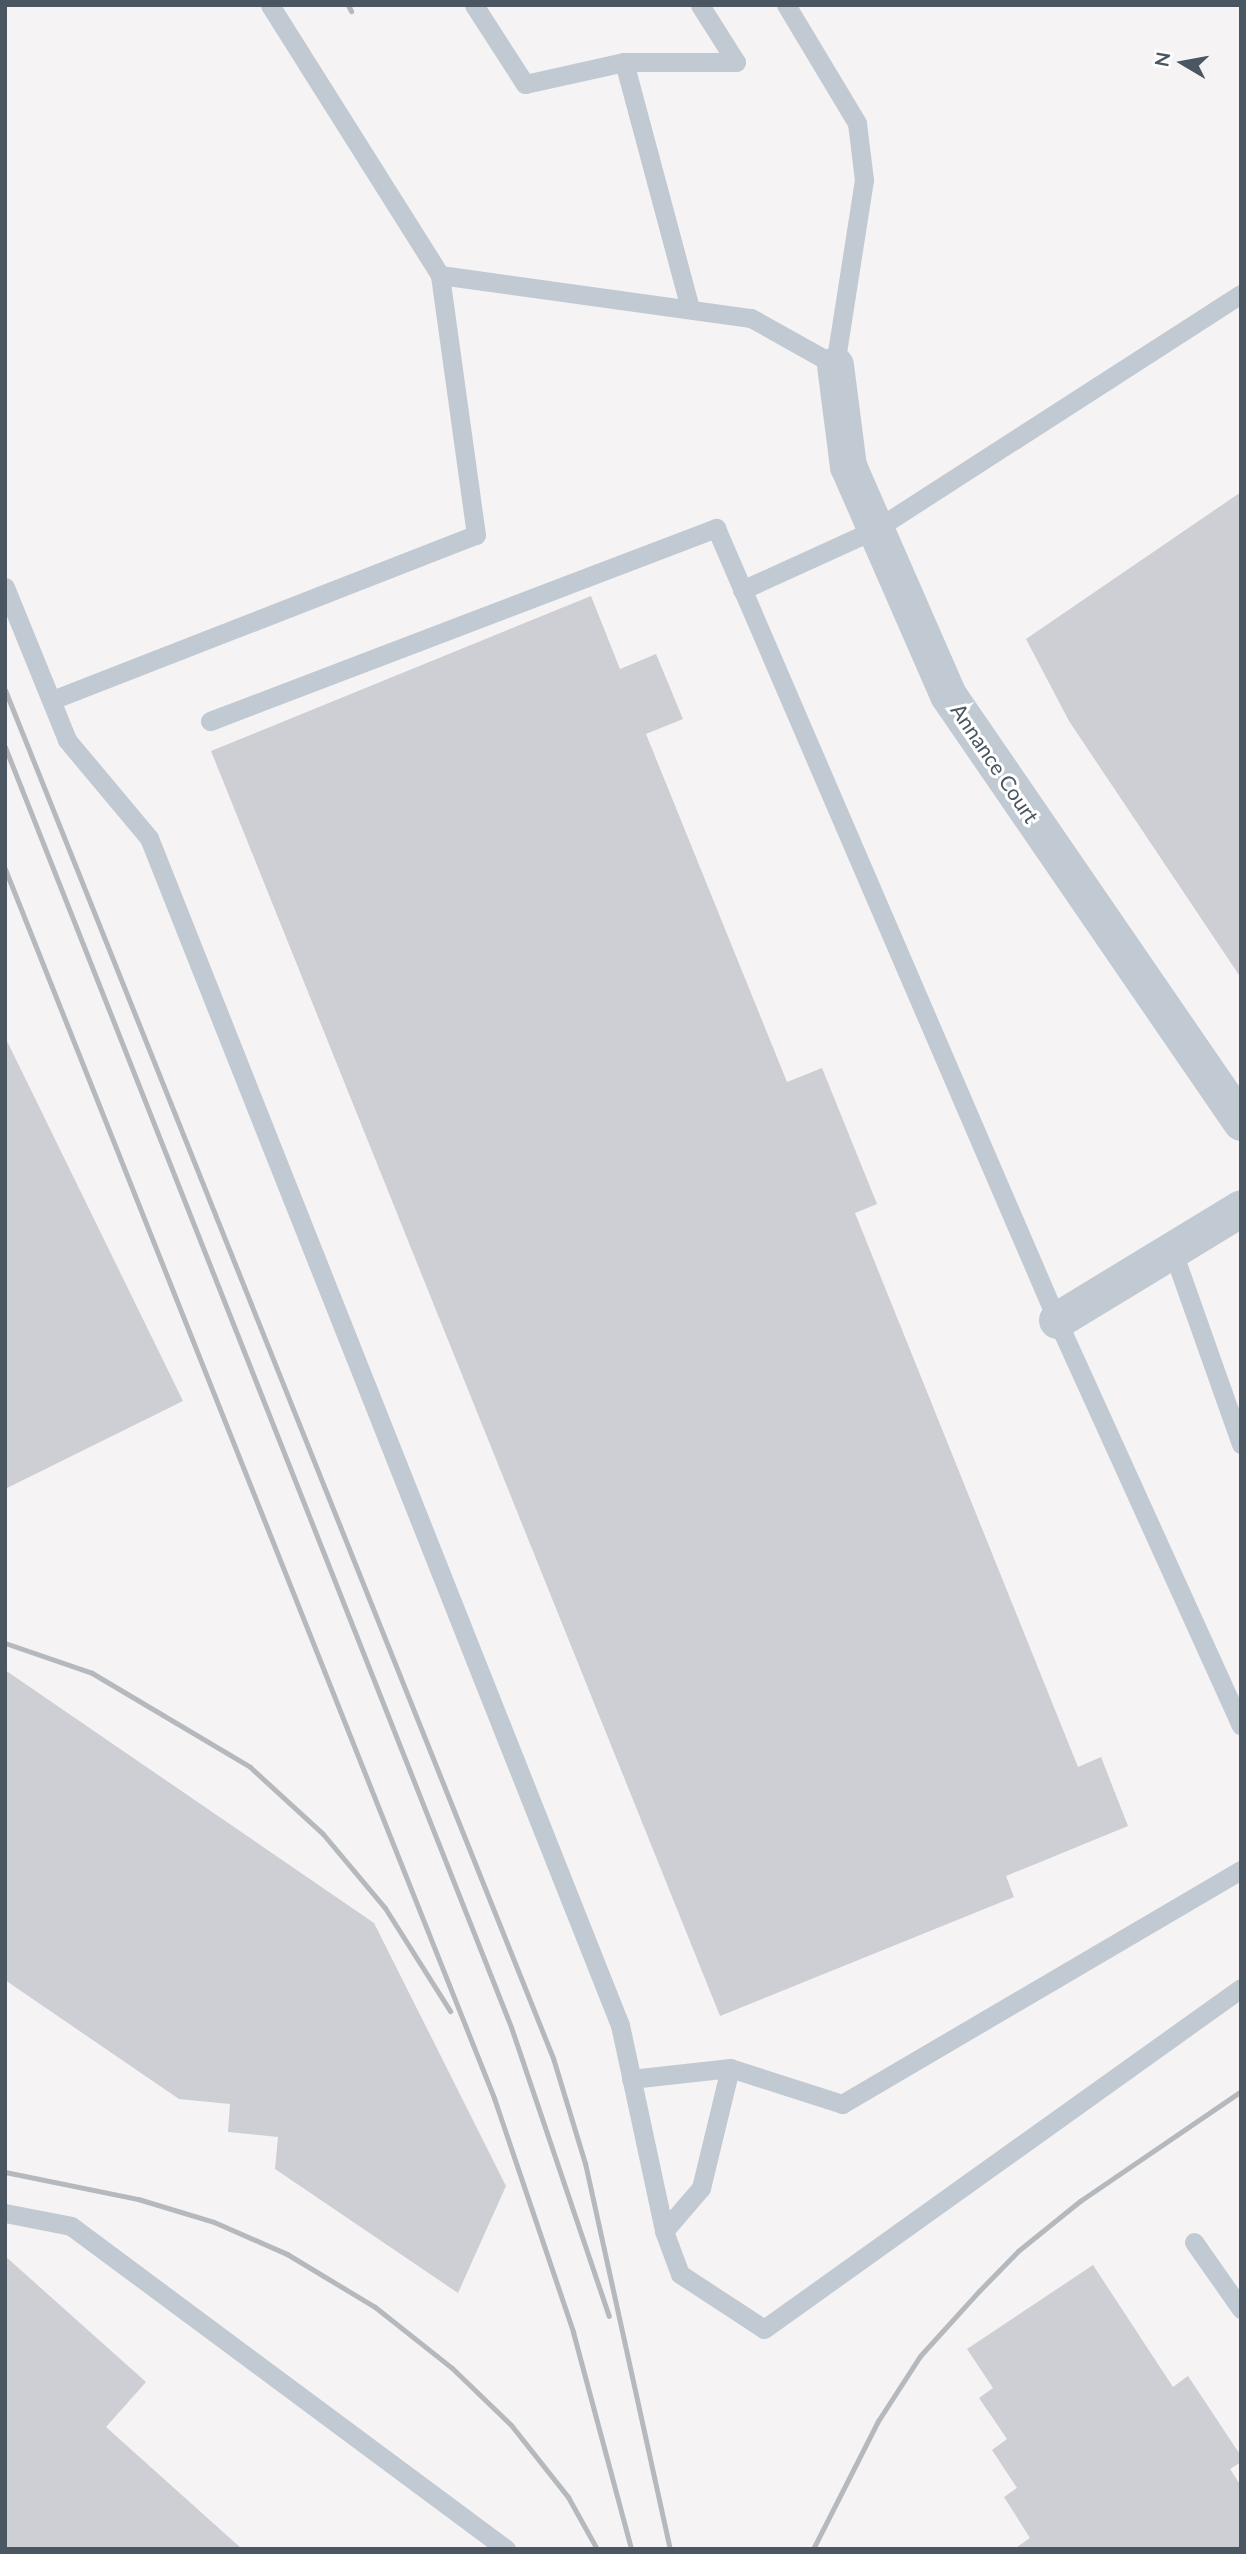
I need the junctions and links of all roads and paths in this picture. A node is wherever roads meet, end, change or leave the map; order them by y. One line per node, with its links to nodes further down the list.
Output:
1 (270, 5): 6 (lane)
2 (474, 5): 5 (lane)
3 (700, 5): 5 (lane)
4 (786, 5): 9 (lane)
5 (624, 62): 8 (lane)
6 (440, 275): 8 (lane); 13 (lane)
7 (1241, 294): 10 (lane)
8 (690, 309): 9 (lane)
9 (835, 365): 10 (street, Annance Court)
10 (876, 529): 12 (lane); 15 (street, Annance Court)
11 (5, 587): 13 (lane)
12 (742, 590): 14 (lane); 18 (lane)
13 (52, 700): 24 (lane)
14 (210, 721)
15 (1241, 1122)
16 (1241, 1208): 17 (street)
17 (1173, 1252): 18 (street); 19 (lane)
18 (1057, 1320): 20 (lane)
19 (1241, 1444)
20 (1241, 1725)
21 (1241, 1870): 23 (lane)
22 (1241, 1988): 26 (lane)
23 (730, 2068): 24 (lane); 26 (lane)
24 (631, 2079): 26 (lane)
25 (5, 2213): 29 (lane)
26 (664, 2231)
27 (1194, 2242): 28 (lane)
28 (1241, 2309)
29 (506, 2549)

